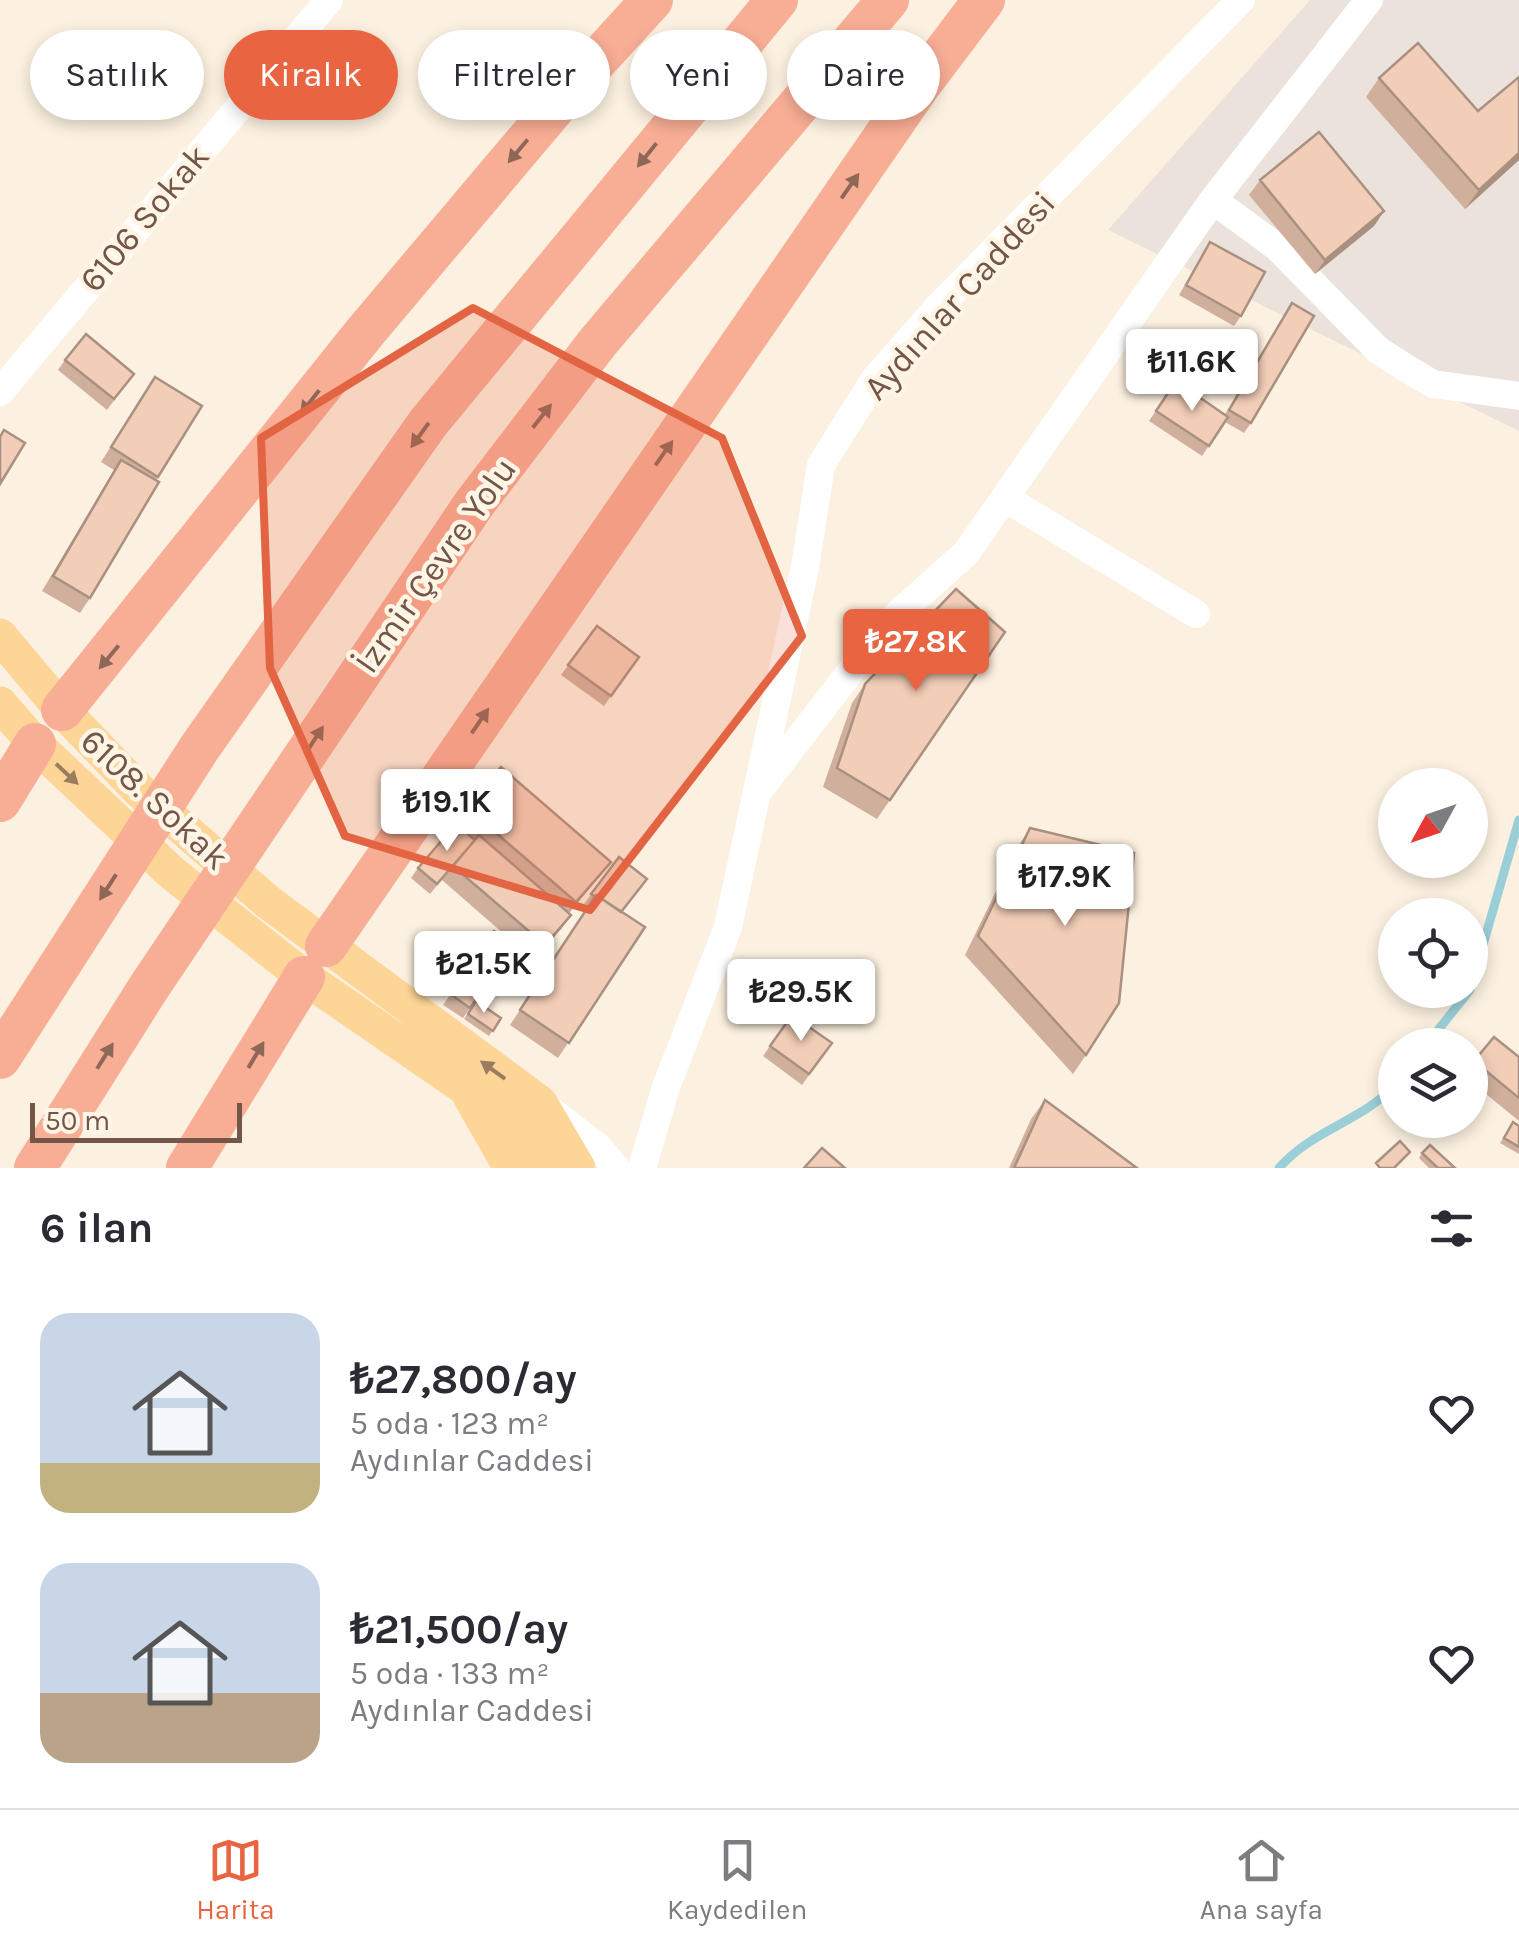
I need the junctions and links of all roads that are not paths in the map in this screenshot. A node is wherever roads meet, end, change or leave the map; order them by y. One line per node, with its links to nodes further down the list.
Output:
1 (329, 0): 9 (street, 6106 Sokak)
2 (652, 0): 15 (highway, one-way to 15)
3 (776, 0): 20 (highway, one-way to 20)
4 (888, 0): 23 (highway, İzmir Çevre Yolu, one-way to 4)
5 (984, 0): 19 (highway, one-way to 5)
6 (1240, 0): 17 (street, Aydınlar Caddesi)
7 (1369, 0): 8 (street)
8 (1213, 200): 10 (street); 11 (street)
9 (0, 392)
10 (1519, 396)
11 (1004, 498): 12 (street); 17 (street)
12 (1196, 614)
13 (0, 636): 15 (main road, 6108. Sokak)
14 (0, 704): 16 (main road, 6108. Sokak)
15 (62, 710): 19 (main road, 6108. Sokak)
16 (35, 744): 18 (highway); 19 (main road, 6108. Sokak, one-way to 19)
17 (756, 794): 29 (street, Aydınlar Caddesi)
18 (0, 800)
19 (315, 961): 21 (main road); 22 (main road, one-way to 19); 24 (highway, one-way to 19)
20 (0, 1058)
21 (462, 1082): 25 (main road); 26 (main road)
22 (540, 1103): 27 (main road); 28 (street)
23 (35, 1168)
24 (187, 1168)
25 (511, 1168)
26 (545, 1168)
27 (578, 1168)
28 (616, 1168)
29 (642, 1168)

